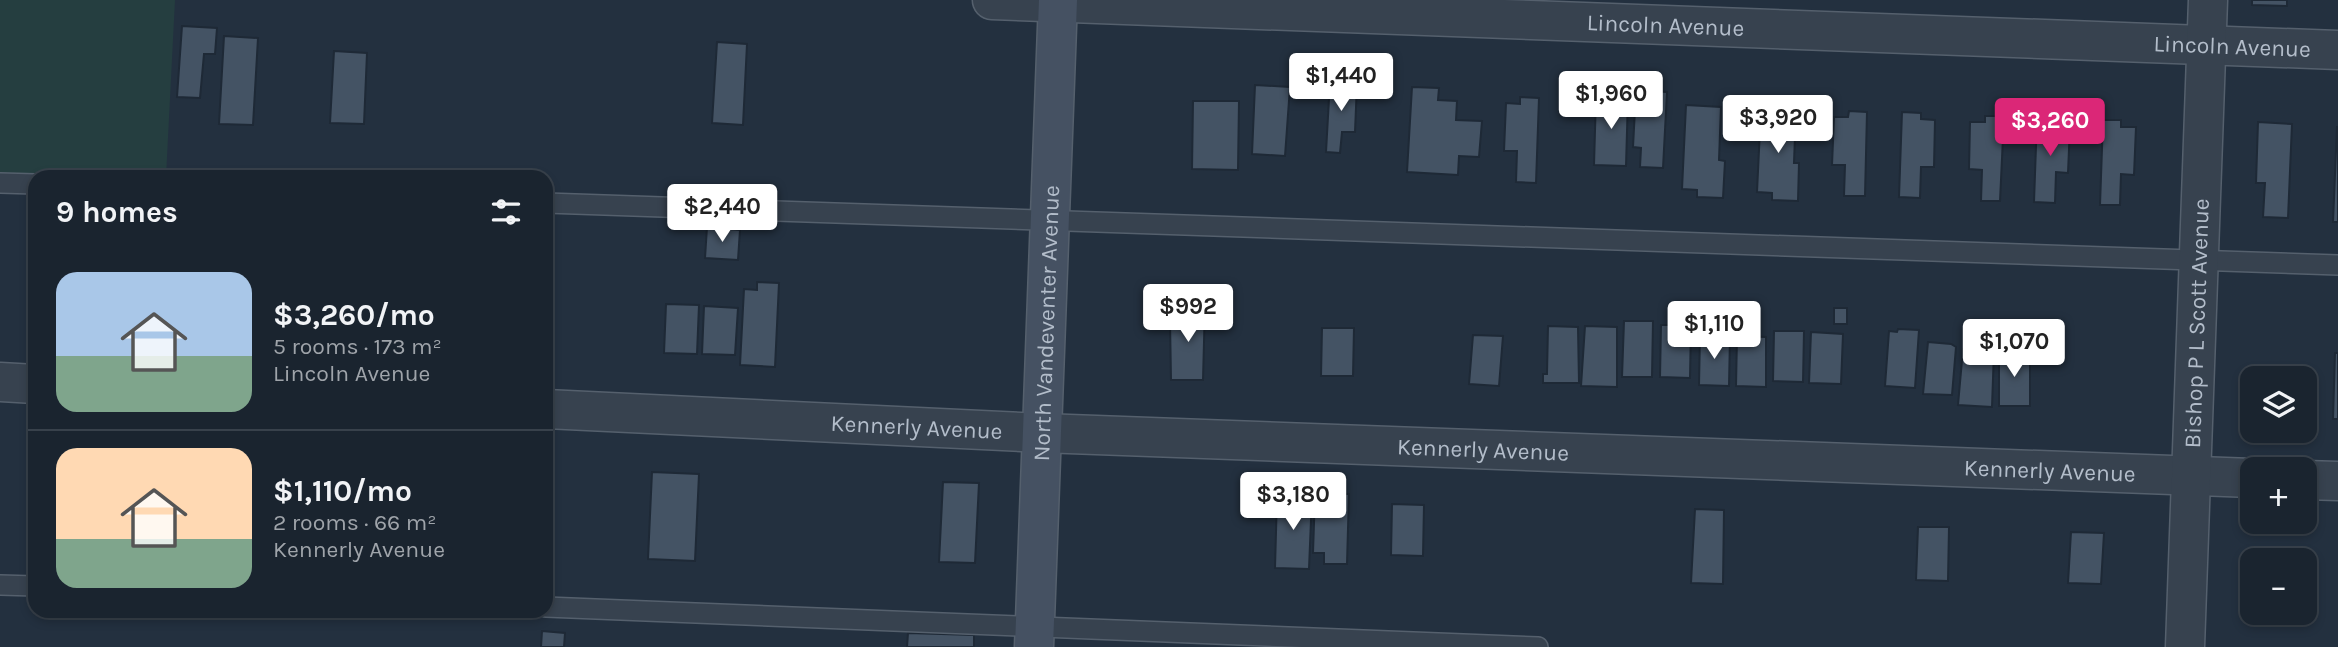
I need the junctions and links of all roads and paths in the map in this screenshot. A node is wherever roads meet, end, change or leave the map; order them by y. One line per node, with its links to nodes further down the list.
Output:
1 (992, 0): 3 (street, Lincoln Avenue)
2 (2208, 0): 4 (street, Bishop P L Scott Avenue)
3 (1058, 1): 4 (street, Lincoln Avenue); 9 (main road, North Vandeventer Avenue)
4 (2206, 45): 5 (street, Lincoln Avenue); 10 (street, Bishop P L Scott Avenue)
5 (2338, 50)
6 (0, 183): 7 (lane)
7 (28, 184)
8 (553, 203): 9 (lane)
9 (1050, 221): 10 (lane); 15 (main road, North Vandeventer Avenue)
10 (2199, 260): 11 (lane); 16 (street, Bishop P L Scott Avenue)
11 (2338, 265)
12 (0, 382): 13 (street)
13 (28, 384)
14 (553, 409): 15 (street, Kennerly Avenue)
15 (1042, 433): 16 (street, Kennerly Avenue); 23 (main road, North Vandeventer Avenue)
16 (2191, 477): 17 (street, Kennerly Avenue); 25 (street, Bishop P L Scott Avenue)
17 (2240, 478)
18 (2317, 480): 19 (street)
19 (2338, 481)
20 (0, 585): 21 (lane)
21 (28, 586)
22 (553, 607): 23 (lane)
23 (1034, 637): 24 (lane)
24 (1538, 647)
25 (2185, 647)

